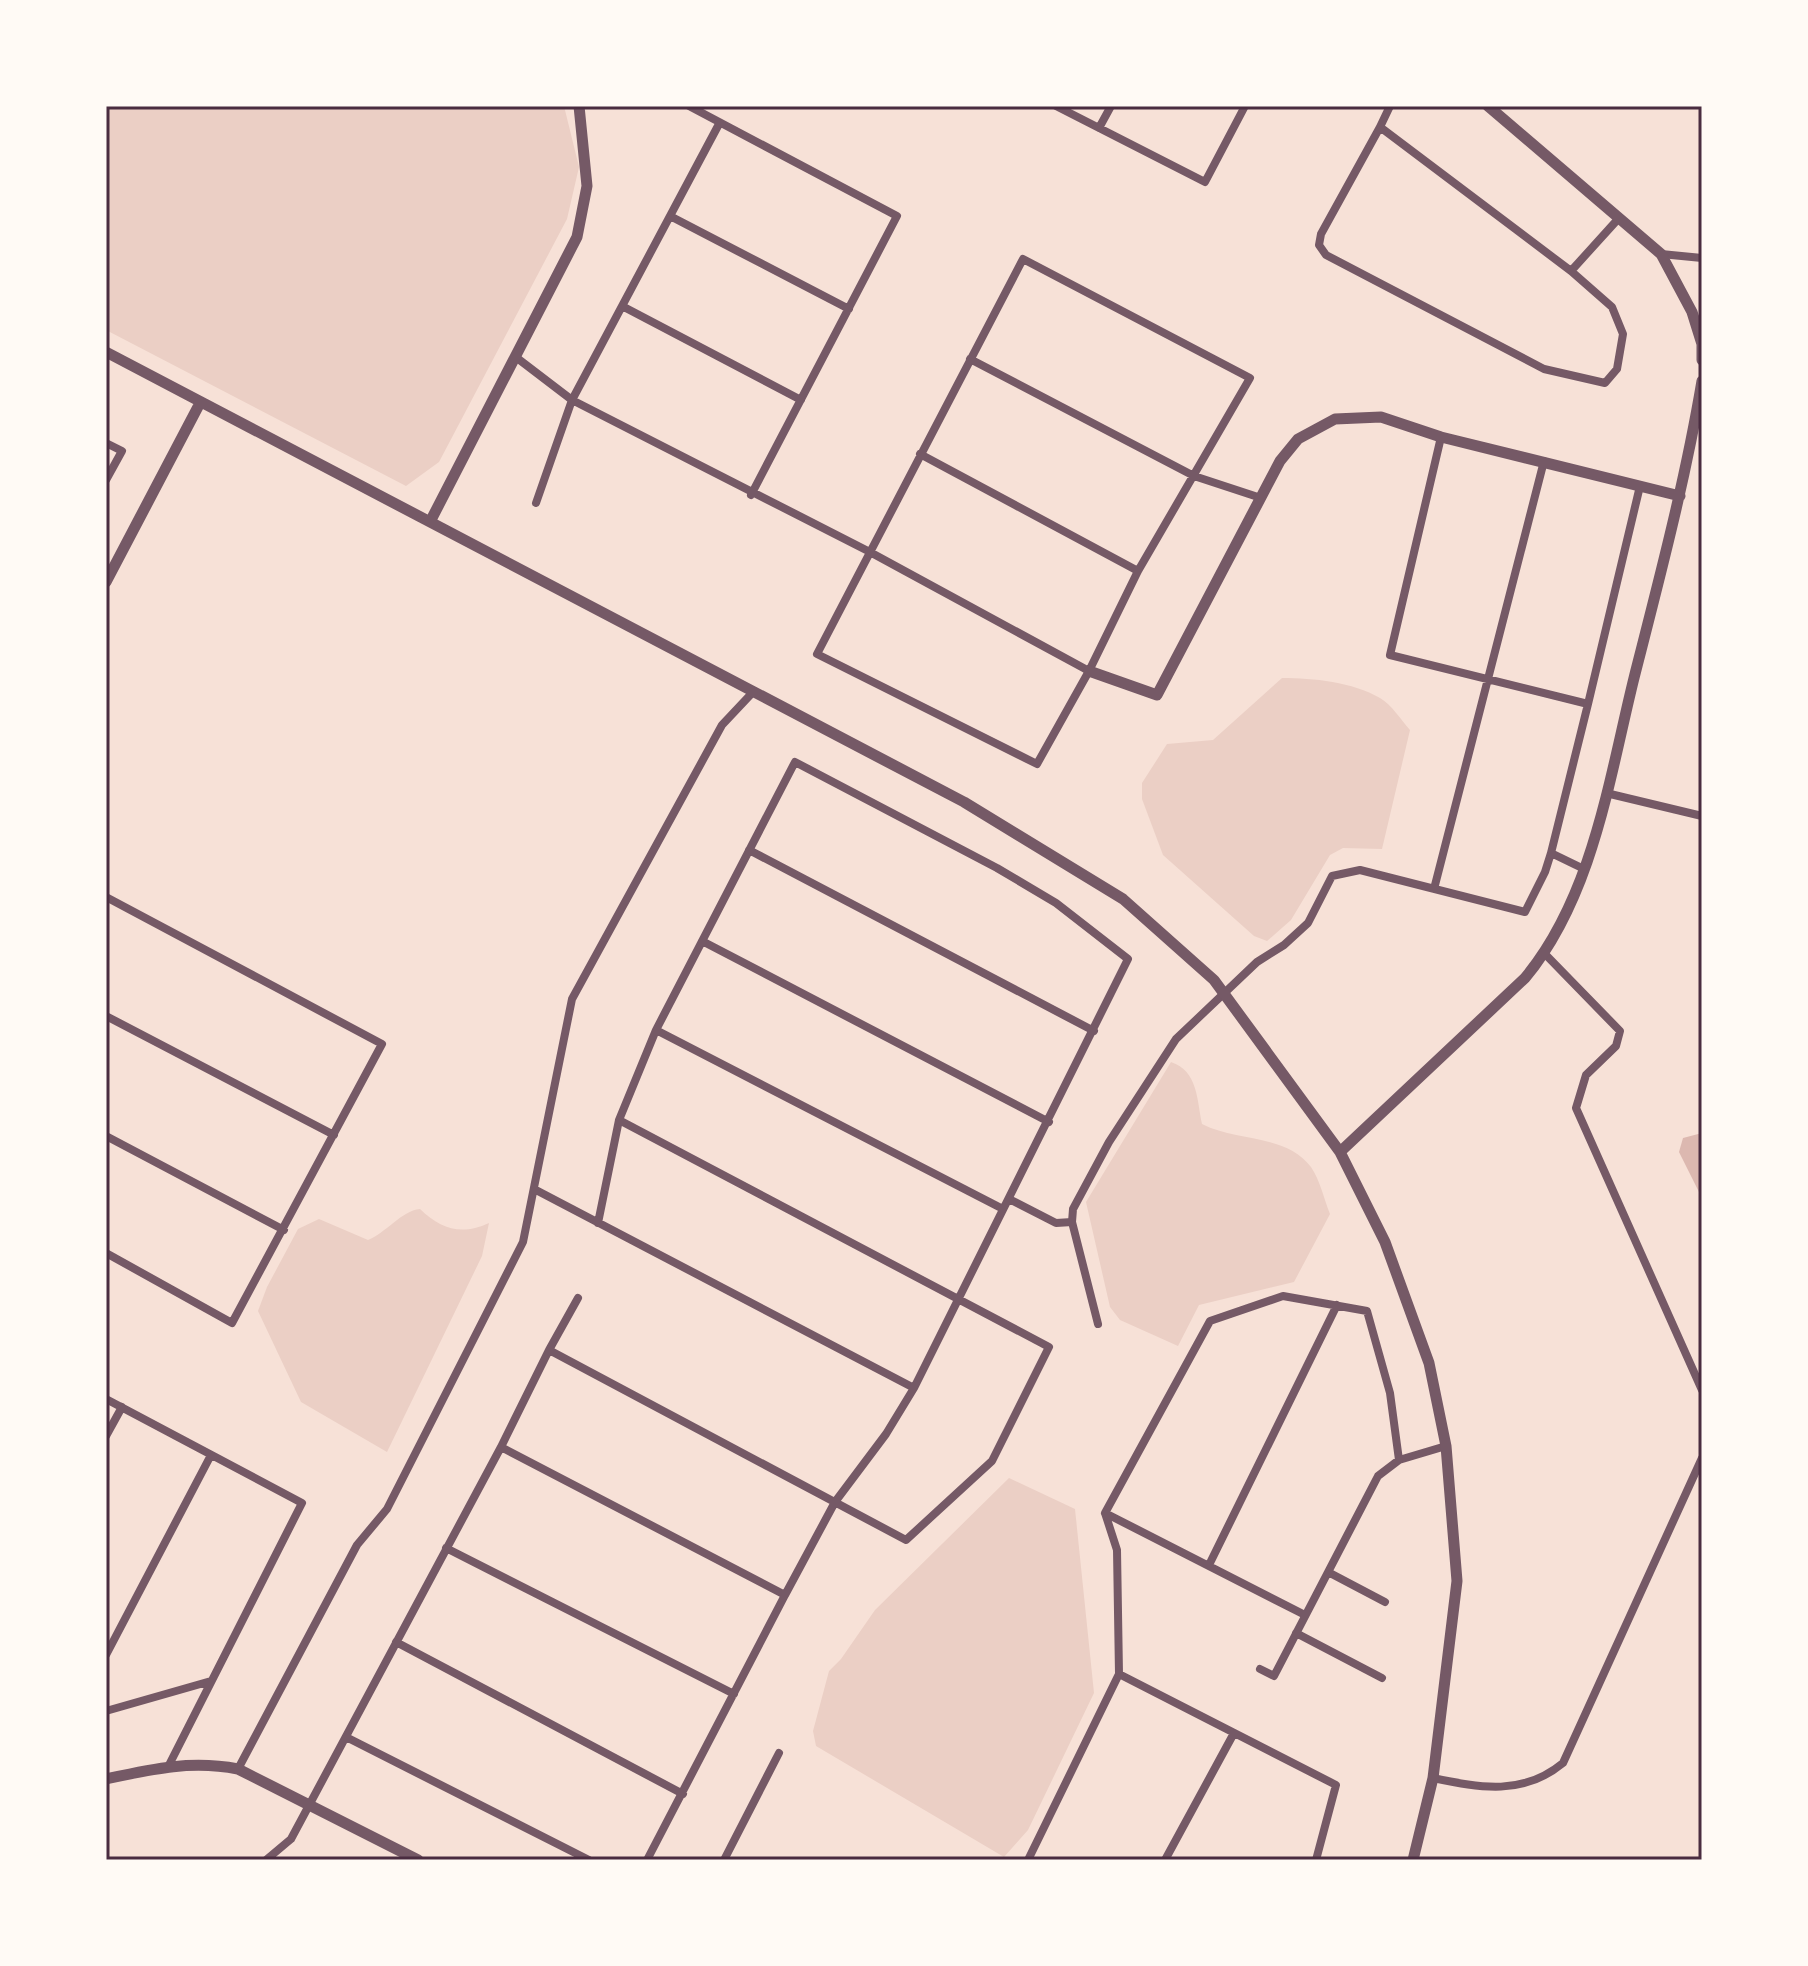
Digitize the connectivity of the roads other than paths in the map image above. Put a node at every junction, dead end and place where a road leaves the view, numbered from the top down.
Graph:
1 (579, 106) edge
2 (689, 106) edge
3 (1056, 106) edge
4 (1111, 106) edge
5 (1245, 106) edge
6 (1390, 106) edge
7 (1488, 106) edge
8 (719, 124) junction
9 (1380, 127) junction
10 (1099, 128) junction
11 (670, 216) junction
12 (1619, 218) junction
13 (1661, 254) junction
14 (1702, 258) edge
15 (1571, 271) junction
16 (622, 306) junction
17 (849, 309) junction
18 (106, 352) edge
19 (517, 358) junction
20 (970, 359) junction
21 (1702, 360) edge
22 (1702, 381) edge
23 (572, 400) junction
24 (801, 400) junction
25 (200, 403) junction
26 (1441, 437) junction
27 (106, 443) edge
28 (1697, 444) edge
29 (920, 454) junction
30 (1544, 461) junction
31 (1194, 476) junction
32 (106, 480) edge
33 (1640, 486) junction
34 (751, 495) junction
35 (1680, 496) junction
36 (1261, 498) junction
37 (536, 503) dead end
38 (431, 520) junction
39 (868, 551) junction
40 (1138, 571) junction
41 (106, 582) edge
42 (1089, 671) junction
43 (1488, 678) junction
44 (754, 691) junction
45 (1588, 704) junction
46 (1606, 793) junction
47 (1702, 816) edge
48 (749, 850) junction
49 (1551, 853) junction
50 (1584, 869) junction
51 (1434, 889) junction
52 (106, 897) edge
53 (702, 941) junction
54 (1545, 954) junction
55 (106, 1016) edge
56 (656, 1030) junction
57 (1094, 1031) junction
58 (619, 1120) junction
59 (1049, 1122) junction
60 (334, 1135) junction
61 (106, 1136) edge
62 (1340, 1152) junction
63 (534, 1189) junction
64 (1009, 1199) junction
65 (1003, 1209) junction
66 (1072, 1222) junction
67 (598, 1223) junction
68 (284, 1230) junction
69 (106, 1253) edge
70 (578, 1298) dead end
71 (958, 1299) junction
72 (1337, 1305) junction
73 (1098, 1324) dead end
74 (549, 1350) junction
75 (914, 1388) junction
76 (1702, 1390) edge
77 (106, 1399) edge
78 (122, 1407) junction
79 (106, 1436) edge
80 (1446, 1446) junction
81 (501, 1447) junction
82 (211, 1455) junction
83 (1702, 1458) edge
84 (1399, 1460) junction
85 (835, 1502) junction
86 (1105, 1513) junction
87 (446, 1548) junction
88 (1209, 1565) junction
89 (1328, 1572) junction
90 (785, 1595) junction
91 (1385, 1602) dead end
92 (1305, 1615) junction
93 (1296, 1633) junction
94 (396, 1642) junction
95 (106, 1655) edge
96 (1260, 1669) dead end
97 (1119, 1674) junction
98 (1382, 1678) dead end
99 (211, 1681) junction
100 (734, 1694) junction
101 (106, 1711) edge
102 (1234, 1733) junction
103 (346, 1737) junction
104 (779, 1753) dead end
105 (169, 1765) junction
106 (238, 1769) junction
107 (1433, 1778) junction
108 (106, 1779) edge
109 (683, 1794) junction
110 (311, 1803) junction
111 (266, 1860) edge
112 (418, 1860) edge
113 (589, 1860) edge
114 (647, 1860) edge
115 (724, 1860) edge
116 (1028, 1860) edge
117 (1165, 1860) edge
118 (1316, 1860) edge
119 (1413, 1860) edge

1 - 19 street
2 - 8 street
3 - 10 street
4 - 10 street
5 - 10 street
6 - 9 street
7 - 12 street
8 - 11 street
8 - 17 street
9 - 15 street
9 - 15 street
11 - 16 street
11 - 17 street
12 - 13 street
12 - 15 street
13 - 14 street
13 - 21 street
16 - 23 street
16 - 24 street
17 - 24 street
18 - 25 street
19 - 23 street
19 - 38 street
20 - 29 street
20 - 31 street
20 - 31 street
22 - 28 street
23 - 34 street
23 - 37 street
24 - 34 street
25 - 38 street
25 - 41 street
26 - 30 street
26 - 36 street
26 - 43 street
27 - 32 street
28 - 35 street
29 - 39 street
29 - 40 street
30 - 33 street
30 - 43 street
31 - 36 street
31 - 40 street
33 - 35 street
33 - 45 street
34 - 39 street
35 - 46 street
36 - 42 street
38 - 44 street
39 - 42 street
39 - 42 street
40 - 42 street
43 - 45 street
43 - 51 street
44 - 62 street
44 - 63 street
45 - 49 street
46 - 47 street
46 - 50 street
48 - 53 street
48 - 57 street
48 - 57 street
49 - 50 street
49 - 51 street
50 - 54 street
51 - 66 street
52 - 60 street
53 - 56 street
53 - 59 street
54 - 62 street
54 - 76 street
55 - 60 street
56 - 58 street
56 - 65 street
57 - 59 street
58 - 67 street
58 - 71 street
59 - 64 street
60 - 68 street
61 - 68 street
62 - 80 street
63 - 67 street
63 - 106 street
64 - 65 street
64 - 66 street
65 - 71 street
66 - 73 street
67 - 75 street
68 - 69 street
70 - 74 street
71 - 75 street
71 - 85 street
72 - 84 street
72 - 86 street
72 - 88 street
74 - 81 street
74 - 85 street
75 - 85 street
77 - 78 street
78 - 79 street
78 - 82 street
80 - 84 street
80 - 107 street
81 - 87 street
81 - 90 street
82 - 95 street
82 - 99 street
83 - 107 street
84 - 89 street
85 - 90 street
86 - 88 street
86 - 97 street
87 - 94 street
87 - 100 street
88 - 92 street
89 - 91 street
89 - 92 street
90 - 100 street
92 - 93 street
93 - 96 street
93 - 98 street
94 - 103 street
94 - 109 street
97 - 102 street
97 - 116 street
99 - 101 street
99 - 105 street
100 - 109 street
102 - 117 street
102 - 118 street
103 - 110 street
103 - 113 street
104 - 115 street
105 - 106 street
105 - 108 street
106 - 110 street
107 - 119 street
109 - 114 street
110 - 111 street
110 - 112 street

